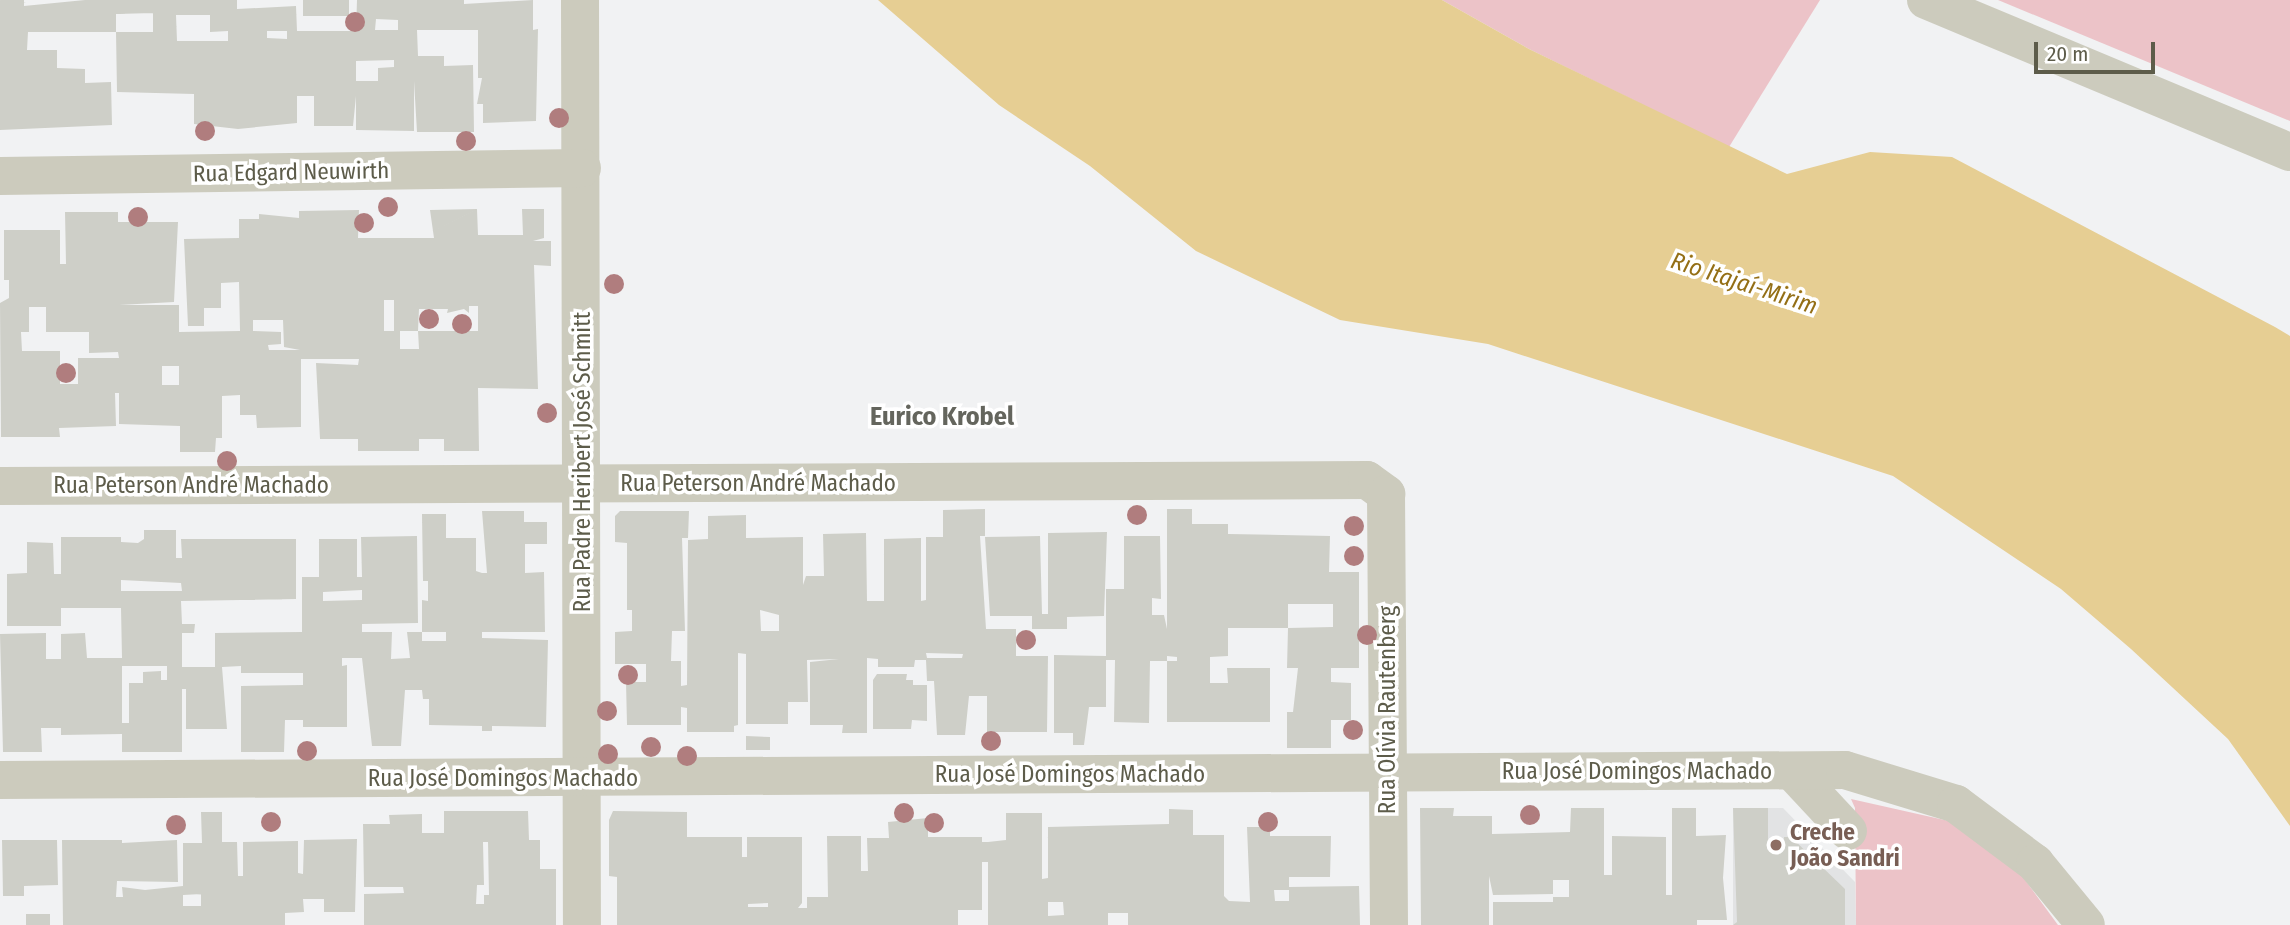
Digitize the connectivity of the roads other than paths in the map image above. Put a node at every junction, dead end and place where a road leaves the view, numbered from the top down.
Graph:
1 (580, 0) edge
2 (1926, 0) edge
3 (2290, 152) edge
4 (582, 168) junction
5 (0, 176) edge
6 (582, 483) junction
7 (0, 486) edge
8 (1385, 494) joint
9 (1792, 771) junction
10 (1388, 772) junction
11 (582, 777) junction
12 (0, 780) edge
13 (1848, 831) dead end
14 (582, 925) edge
15 (1389, 925) edge
16 (2086, 925) edge

1 - 4 street, Rua Padre Heribert José Schmitt
2 - 3 street
4 - 5 street, Rua Edgard Neuwirth
4 - 6 street, Rua Padre Heribert José Schmitt
6 - 7 street, Rua Peterson André Machado
6 - 8 street, Rua Peterson André Machado
6 - 11 street, Rua Padre Heribert José Schmitt
8 - 10 street, Rua Olívia Rautenberg
9 - 10 street, Rua José Domingos Machado
9 - 13 street
9 - 16 street, Rua José Domingos Machado
10 - 11 street, Rua José Domingos Machado
10 - 15 street, Rua Olívia Rautenberg
11 - 12 street, Rua José Domingos Machado
11 - 14 street, Rua Padre Heribert José Schmitt

